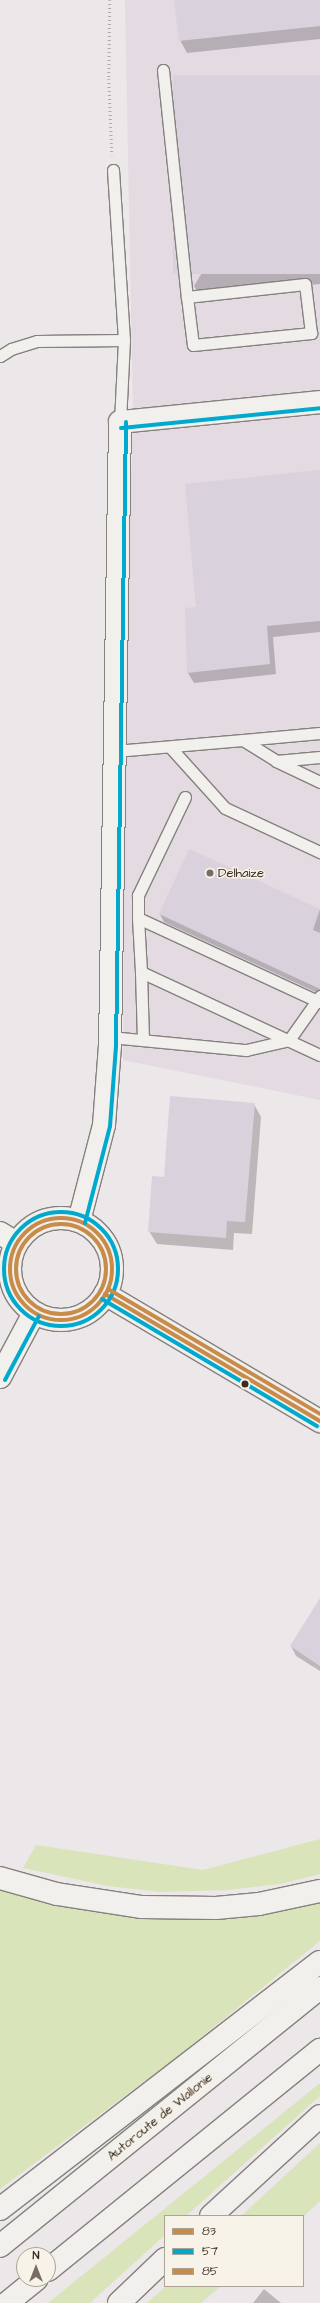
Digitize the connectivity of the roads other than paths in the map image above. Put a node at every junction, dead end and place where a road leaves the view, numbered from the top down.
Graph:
1 (163, 70) dead end
2 (113, 170) road end
3 (187, 297) junction
4 (316, 332) edge
5 (124, 340) junction
6 (0, 356) edge
7 (320, 402) edge
8 (120, 422) junction
9 (320, 733) edge
10 (242, 740) junction
11 (170, 747) junction
12 (115, 751) junction
13 (320, 757) edge
14 (276, 761) junction
15 (320, 772) edge
16 (302, 774) junction
17 (320, 782) edge
18 (185, 797) dead end
19 (320, 852) edge
20 (138, 918) junction
21 (141, 972) junction
22 (319, 1000) edge
23 (110, 1037) junction
24 (143, 1039) junction
25 (289, 1040) junction
26 (320, 1055) edge
27 (79, 1221) junction
28 (8, 1238) edge
29 (105, 1294) junction
30 (34, 1313) junction
31 (0, 1377) edge
32 (320, 1421) edge
33 (0, 1878) edge
34 (320, 1891) edge
35 (320, 1962) edge
36 (320, 1988) edge
37 (320, 2050) edge
38 (320, 2116) edge
39 (0, 2209) edge
40 (212, 2215) edge
41 (0, 2246) edge
42 (164, 2261) edge
43 (56, 2264) edge
44 (27, 2287) edge
45 (7, 2303) edge
46 (118, 2303) edge

1 - 3 lane
2 - 5 lane
3 - 4 lane
3 - 4 lane
5 - 6 lane
5 - 8 lane
7 - 8 main road
8 - 12 main road
9 - 10 lane
10 - 11 lane
10 - 14 lane
11 - 12 lane
11 - 19 lane
12 - 23 main road
13 - 14 lane
14 - 16 lane
15 - 16 lane
16 - 17 lane
18 - 20 lane
20 - 21 lane
20 - 22 lane
21 - 24 lane
21 - 25 lane
22 - 25 lane
23 - 24 lane
23 - 27 main road
24 - 25 lane
25 - 26 lane
27 - 28 main road
27 - 29 main road
28 - 30 main road
29 - 30 main road
29 - 32 main road
30 - 31 main road
33 - 34 main road
35 - 39 main road
36 - 41 main road, Autoroute de Wallonie
37 - 43 main road
38 - 40 main road
42 - 46 main road
44 - 45 main road

